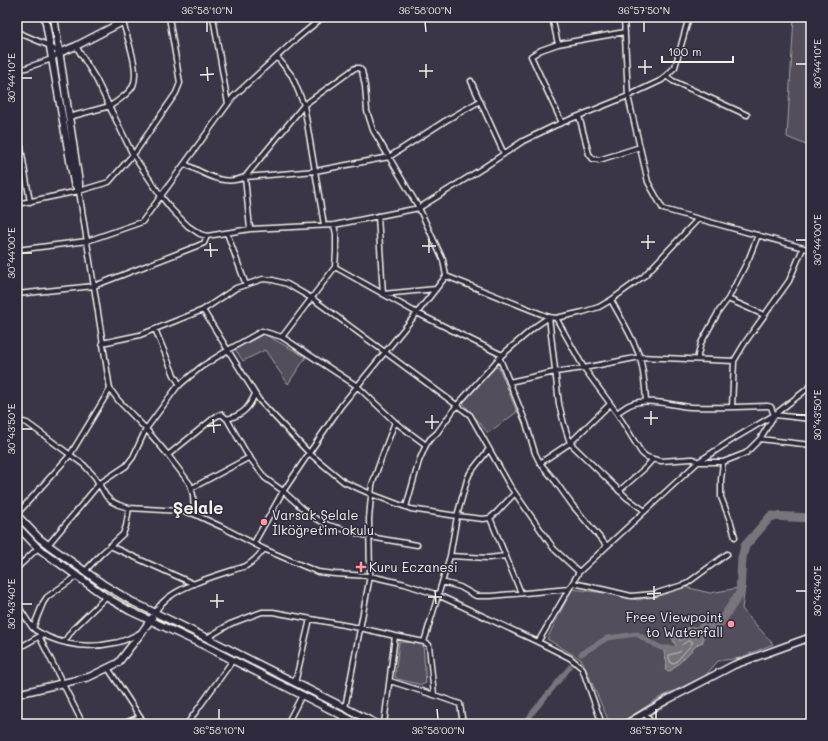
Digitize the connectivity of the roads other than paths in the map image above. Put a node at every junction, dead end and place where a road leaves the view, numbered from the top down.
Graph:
1 (45, 17) edge
2 (54, 17) edge
3 (132, 17) edge
4 (169, 17) edge
5 (213, 17) edge
6 (314, 17) edge
7 (552, 17) edge
8 (624, 17) edge
9 (689, 17) edge
10 (322, 18) edge
11 (123, 22) junction
12 (17, 32) edge
13 (625, 32) junction
14 (558, 44) junction
15 (50, 46) junction
16 (76, 46) junction
17 (59, 53) junction
18 (277, 57) junction
19 (52, 59) junction
20 (17, 70) edge
21 (666, 76) junction
22 (471, 81) dead end
23 (628, 96) junction
24 (480, 101) junction
25 (228, 104) junction
26 (304, 105) junction
27 (110, 106) junction
28 (747, 115) dead end
29 (579, 116) junction
30 (69, 118) junction
31 (562, 123) junction
32 (17, 124) edge
33 (640, 147) junction
34 (504, 154) junction
35 (133, 155) junction
36 (389, 158) junction
37 (185, 164) junction
38 (315, 171) junction
39 (245, 177) junction
40 (79, 190) junction
41 (161, 196) junction
42 (30, 202) junction
43 (17, 204) edge
44 (419, 208) junction
45 (378, 216) junction
46 (698, 218) junction
47 (324, 225) junction
48 (334, 225) junction
49 (250, 229) junction
50 (227, 233) junction
51 (758, 235) junction
52 (207, 236) junction
53 (87, 240) junction
54 (803, 248) junction
55 (17, 250) edge
56 (811, 250) edge
57 (334, 267) junction
58 (446, 276) junction
59 (246, 285) junction
60 (94, 286) junction
61 (436, 289) junction
62 (17, 294) edge
63 (383, 294) junction
64 (311, 298) junction
65 (728, 299) junction
66 (611, 300) junction
67 (203, 310) junction
68 (417, 313) junction
69 (764, 315) junction
70 (549, 317) junction
71 (556, 318) junction
72 (155, 329) junction
73 (282, 337) junction
74 (102, 343) junction
75 (228, 350) junction
76 (385, 352) junction
77 (501, 357) junction
78 (640, 357) junction
79 (698, 359) junction
80 (734, 361) junction
81 (584, 368) junction
82 (555, 372) junction
83 (509, 382) junction
84 (180, 385) junction
85 (811, 385) edge
86 (357, 386) junction
87 (110, 388) junction
88 (806, 390) junction
89 (811, 391) edge
90 (254, 394) junction
91 (646, 401) junction
92 (610, 404) junction
93 (457, 405) junction
94 (732, 407) junction
95 (617, 413) junction
96 (774, 415) junction
97 (227, 419) junction
98 (811, 419) edge
99 (17, 420) edge
100 (395, 422) junction
101 (146, 429) junction
102 (760, 439) junction
103 (570, 443) junction
104 (426, 445) junction
105 (811, 445) edge
106 (489, 450) junction
107 (309, 453) junction
108 (70, 455) junction
109 (168, 455) junction
110 (250, 457) junction
111 (653, 459) junction
112 (698, 462) junction
113 (723, 462) junction
114 (540, 463) junction
115 (99, 484) junction
116 (192, 488) junction
117 (284, 491) junction
118 (619, 491) junction
119 (515, 493) junction
120 (371, 494) junction
121 (406, 507) junction
122 (129, 508) junction
123 (645, 511) junction
124 (17, 514) edge
125 (194, 514) junction
126 (457, 516) junction
127 (490, 518) junction
128 (17, 526) edge
129 (370, 537) junction
130 (735, 537) dead end
131 (254, 543) junction
132 (48, 545) junction
133 (417, 545) dead end
134 (110, 546) junction
135 (607, 546) junction
136 (38, 548) junction
137 (264, 548) junction
138 (727, 554) dead end
139 (450, 556) junction
140 (506, 556) junction
141 (17, 568) edge
142 (85, 571) junction
143 (579, 572) junction
144 (77, 576) junction
145 (370, 576) junction
146 (442, 582) junction
147 (572, 583) junction
148 (194, 584) junction
149 (569, 589) junction
150 (522, 594) junction
151 (438, 595) junction
152 (106, 597) junction
153 (17, 604) edge
154 (154, 613) junction
155 (310, 619) junction
156 (150, 620) junction
157 (33, 628) junction
158 (360, 628) junction
159 (142, 632) junction
160 (40, 635) junction
161 (395, 636) junction
162 (811, 637) edge
163 (207, 638) junction
164 (64, 642) junction
165 (424, 642) junction
166 (538, 642) junction
167 (17, 649) edge
168 (233, 660) junction
169 (108, 668) junction
170 (390, 681) junction
171 (295, 683) junction
172 (62, 684) junction
173 (17, 694) edge
174 (302, 695) junction
175 (434, 695) junction
176 (345, 708) junction
177 (644, 713) junction
178 (17, 716) edge
179 (140, 716) junction
180 (343, 716) junction
181 (21, 724) edge
182 (83, 724) edge
183 (122, 724) edge
184 (146, 724) edge
185 (186, 724) edge
186 (287, 724) edge
187 (341, 724) edge
188 (359, 724) edge
189 (377, 724) edge
190 (384, 724) edge
191 (463, 724) edge
192 (602, 724) edge
193 (626, 724) edge
194 (653, 724) edge

1 - 15 street
2 - 17 street
3 - 11 street
4 - 35 street
5 - 25 street
6 - 10 street
7 - 14 street
8 - 13 street
9 - 21 street
10 - 18 street
11 - 16 street
11 - 27 street
12 - 15 street
13 - 14 street
13 - 23 street
14 - 31 street
15 - 17 street
15 - 19 street
16 - 17 street
16 - 27 street
17 - 19 street
17 - 30 street
18 - 25 street
18 - 26 street
19 - 20 street
19 - 40 street
21 - 23 street
21 - 28 street
22 - 24 street
23 - 29 street
23 - 33 street
24 - 34 street
24 - 36 street
25 - 37 street
26 - 36 street
26 - 38 street
26 - 39 street
27 - 30 street
27 - 35 street
29 - 31 street
29 - 33 street
30 - 40 street
31 - 34 street
32 - 42 street
33 - 46 street
34 - 44 street
35 - 40 street
35 - 41 street
36 - 38 street
36 - 44 street
37 - 39 street
37 - 41 street
38 - 39 street
38 - 47 street
39 - 49 street
40 - 42 street
40 - 53 street
41 - 52 street
41 - 53 street
42 - 43 street
44 - 45 street
44 - 58 street
45 - 48 street
45 - 63 street
46 - 51 street
46 - 66 street
47 - 48 street
47 - 49 street
48 - 57 street
49 - 50 street
50 - 52 street
50 - 59 street
51 - 54 street
51 - 65 street
52 - 60 street
53 - 55 street
53 - 60 street
54 - 56 street
54 - 69 street
57 - 63 street
57 - 64 street
58 - 61 street
58 - 70 street
59 - 64 street
59 - 67 street
60 - 62 street
60 - 74 street
61 - 63 street
61 - 68 street
63 - 68 street
64 - 73 street
64 - 76 street
65 - 69 street
65 - 79 street
66 - 71 street
66 - 78 street
67 - 72 street
67 - 75 street
68 - 76 street
68 - 77 street
69 - 80 street
70 - 71 street
70 - 77 street
70 - 82 street
71 - 81 street
72 - 74 street
72 - 84 street
73 - 75 street
73 - 86 street
74 - 87 street
75 - 84 street
75 - 90 street
76 - 86 street
76 - 93 street
77 - 83 street
77 - 93 street
78 - 79 street
78 - 81 street
78 - 91 street
79 - 80 street
80 - 94 street
81 - 82 street
81 - 92 street
82 - 83 street
82 - 103 street
83 - 114 street
84 - 101 street
85 - 88 street
86 - 100 street
86 - 107 street
87 - 101 street
87 - 108 street
88 - 89 street
88 - 96 street
90 - 97 street
90 - 107 street
91 - 94 street
91 - 95 street
92 - 95 street
92 - 103 street
93 - 104 street
93 - 106 street
94 - 96 street
95 - 111 street
96 - 98 street
96 - 102 street
96 - 112 street
97 - 109 street
97 - 110 street
99 - 108 street
100 - 104 street
100 - 120 street
101 - 109 street
101 - 115 street
102 - 105 street
102 - 113 street
103 - 114 street
103 - 118 street
104 - 121 street
106 - 119 street
106 - 126 street
107 - 117 street
107 - 120 street
108 - 115 street
108 - 124 street
109 - 116 street
110 - 116 street
110 - 117 street
111 - 112 street
111 - 118 street
112 - 113 street
112 - 123 street
113 - 130 street
114 - 135 street
115 - 122 street
115 - 132 street
116 - 125 street
117 - 129 street
117 - 131 street
118 - 123 street
119 - 127 street
119 - 143 street
120 - 121 street
120 - 129 street
121 - 126 street
122 - 125 street
122 - 134 street
123 - 135 street
124 - 132 street
125 - 131 street
126 - 127 street
126 - 139 street
127 - 140 street
128 - 136 street
129 - 133 street
129 - 145 street
131 - 137 street
132 - 142 street
134 - 142 street
134 - 148 street
135 - 143 street
136 - 141 street
136 - 144 street
137 - 145 street
137 - 148 street
138 - 147 street
139 - 140 street
139 - 146 street
140 - 150 street
142 - 154 street
143 - 147 street
144 - 152 street
144 - 157 street
145 - 151 street
145 - 158 street
146 - 150 street
146 - 151 street
147 - 149 street
148 - 154 street
149 - 150 street
149 - 166 street
151 - 165 street
151 - 166 street
152 - 156 street
152 - 164 street
153 - 157 street
154 - 156 street
154 - 163 street
155 - 158 street
155 - 163 street
155 - 171 street
156 - 159 street
156 - 168 street
157 - 160 street
158 - 161 street
158 - 176 street
159 - 164 street
159 - 169 street
160 - 164 street
160 - 167 street
160 - 172 street
161 - 165 street
161 - 170 street
162 - 177 street
163 - 171 street
165 - 175 street
166 - 192 street
168 - 174 street
168 - 185 street
169 - 172 street
169 - 179 street
170 - 175 street
170 - 190 street
171 - 176 street
172 - 173 street
172 - 182 street
174 - 180 street
174 - 186 street
175 - 191 street
176 - 189 street
177 - 193 street
177 - 194 street
178 - 181 street
179 - 183 street
179 - 184 street
180 - 187 street
180 - 188 street

